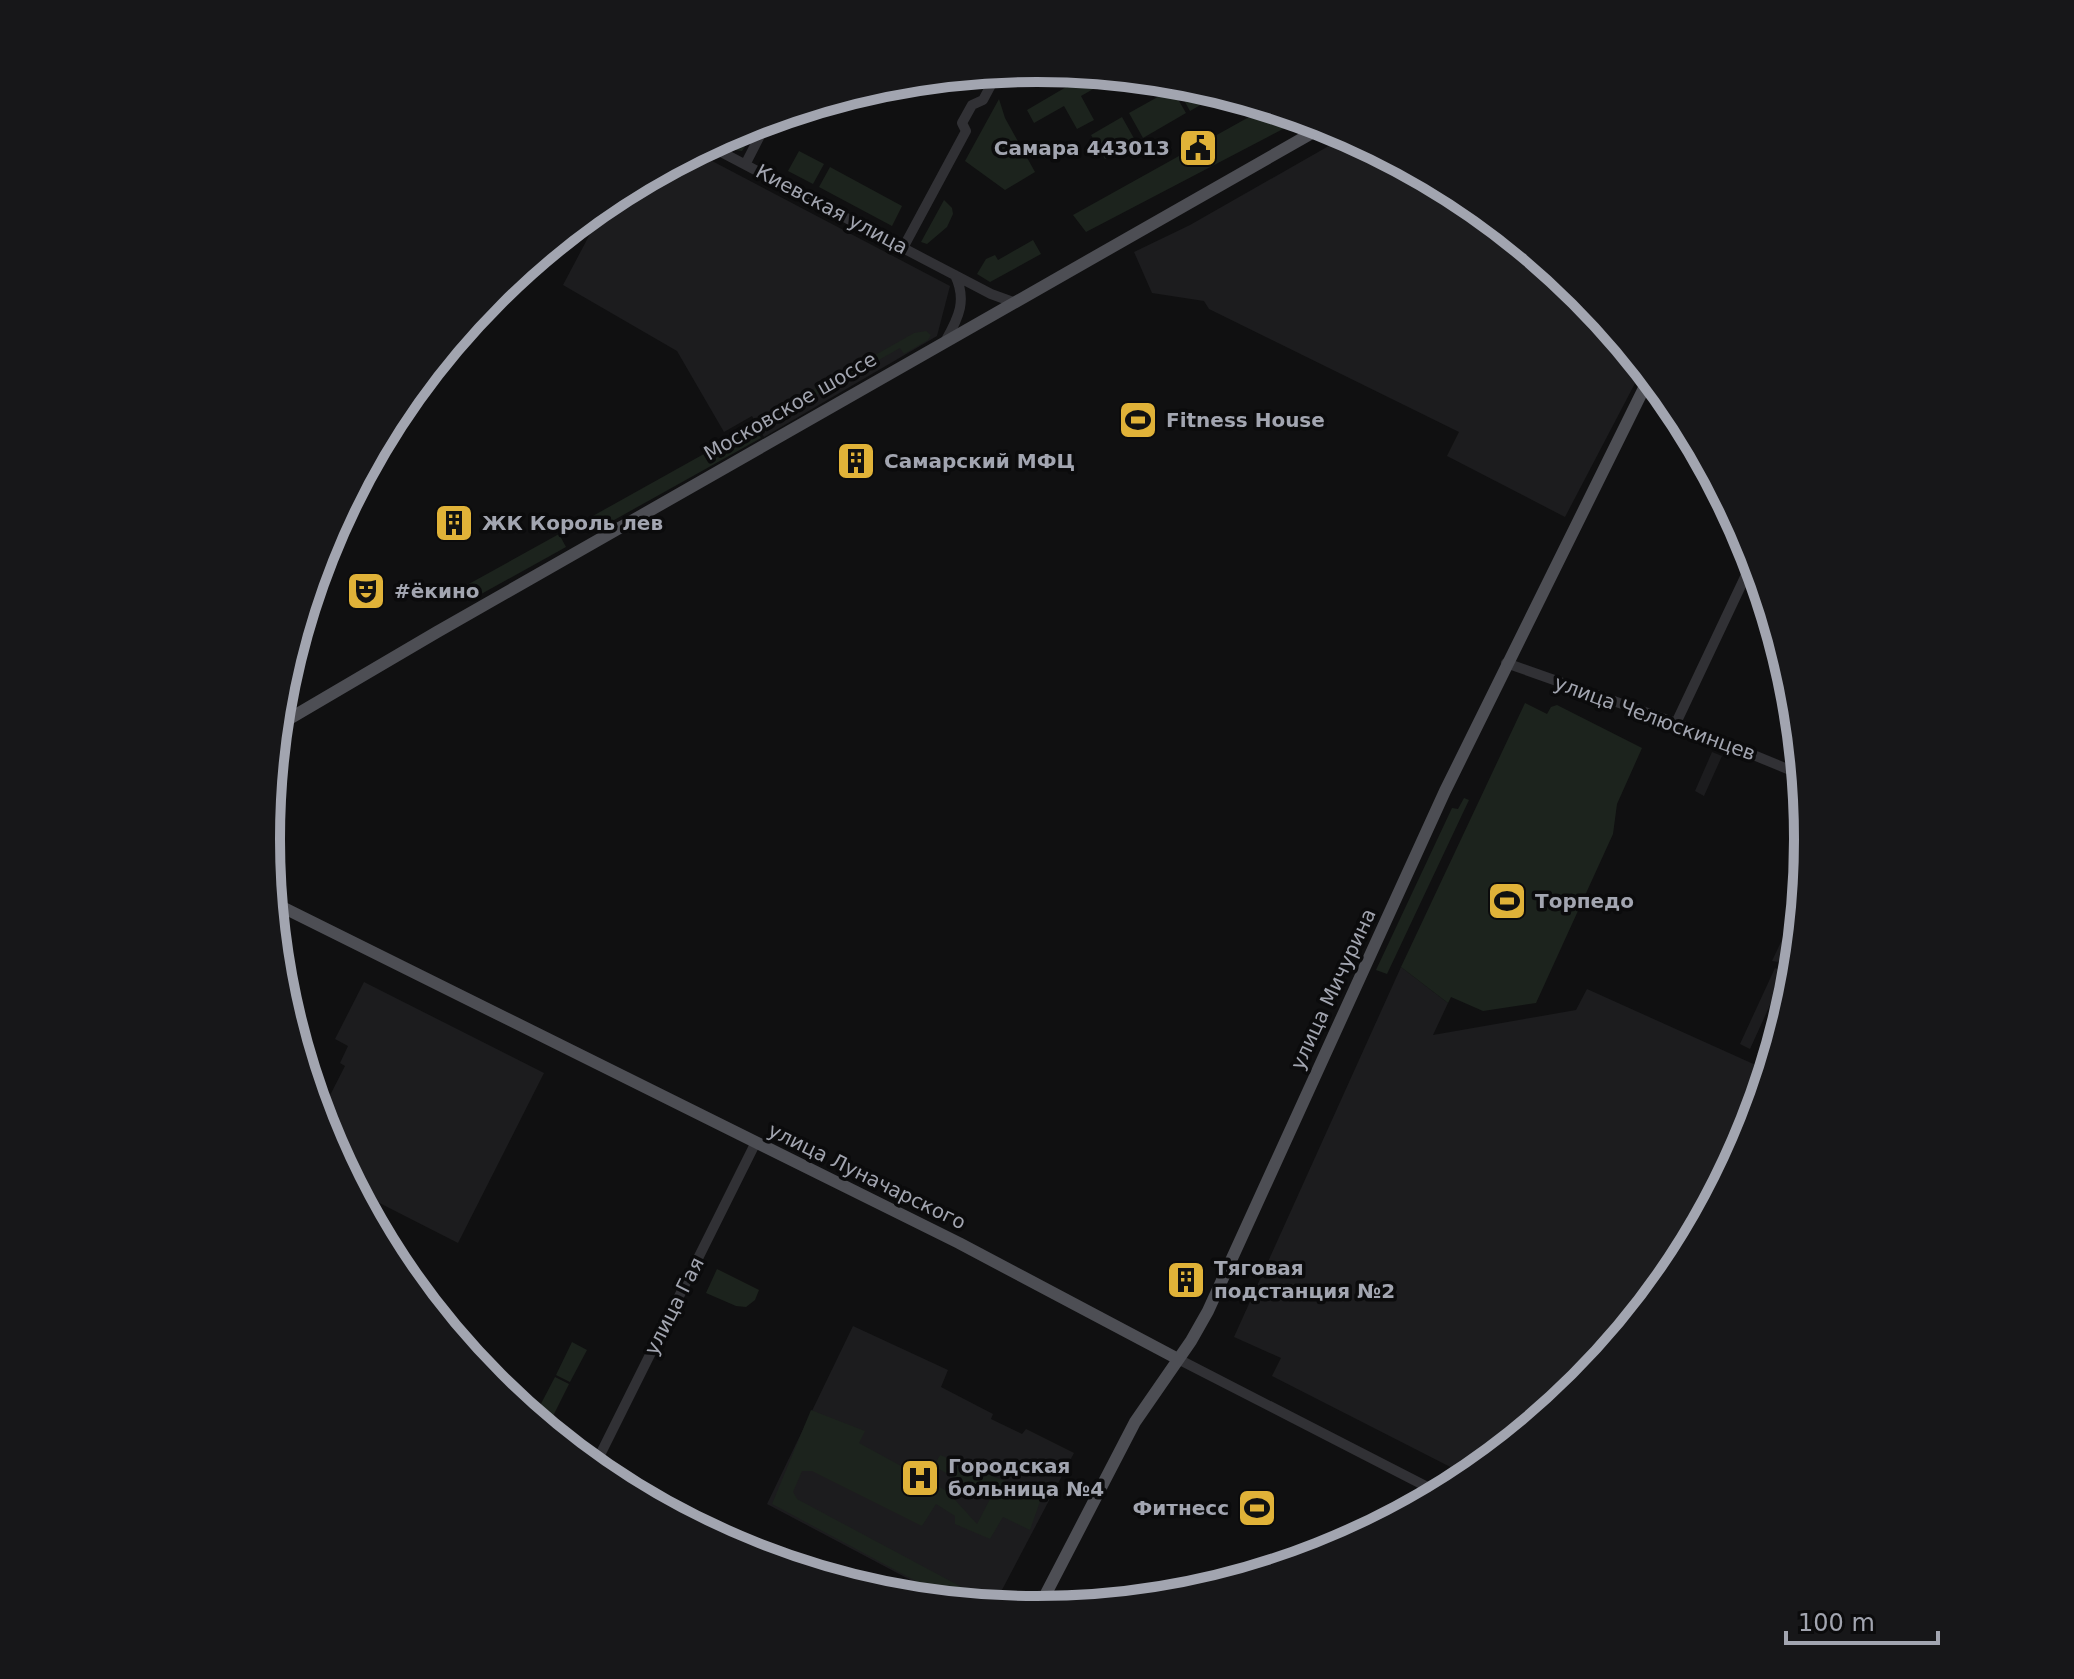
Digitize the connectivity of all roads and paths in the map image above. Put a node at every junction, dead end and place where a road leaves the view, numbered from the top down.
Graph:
1 (992, 84) edge
2 (1311, 134) edge
3 (760, 135) edge
4 (721, 151) edge
5 (746, 163) junction
6 (903, 248) junction
7 (955, 275) junction
8 (1013, 302) junction
9 (946, 340) junction
10 (1644, 387) edge
11 (1746, 575) edge
12 (1506, 663) junction
13 (290, 719) edge
14 (1676, 723) junction
15 (1791, 770) edge
16 (283, 907) edge
17 (755, 1144) junction
18 (1178, 1359) junction
19 (599, 1457) edge
20 (1429, 1488) edge
21 (1044, 1597) edge

1 - 6 street
2 - 8 main road, Московское шоссе
3 - 5 street
4 - 5 street, Киевская улица
5 - 6 street, Киевская улица
6 - 7 street, Киевская улица
7 - 8 street, Киевская улица
7 - 9 street
8 - 9 main road, Московское шоссе
9 - 13 main road, Московское шоссе
10 - 12 main road, улица Мичурина
11 - 14 street
12 - 14 street, улица Челюскинцев
12 - 18 main road, улица Мичурина
14 - 15 street, улица Челюскинцев
16 - 17 main road, улица Луначарского
17 - 18 main road, улица Луначарского
17 - 19 street, улица Гая
18 - 20 street, улица Луначарского
18 - 21 main road, улица Мичурина

